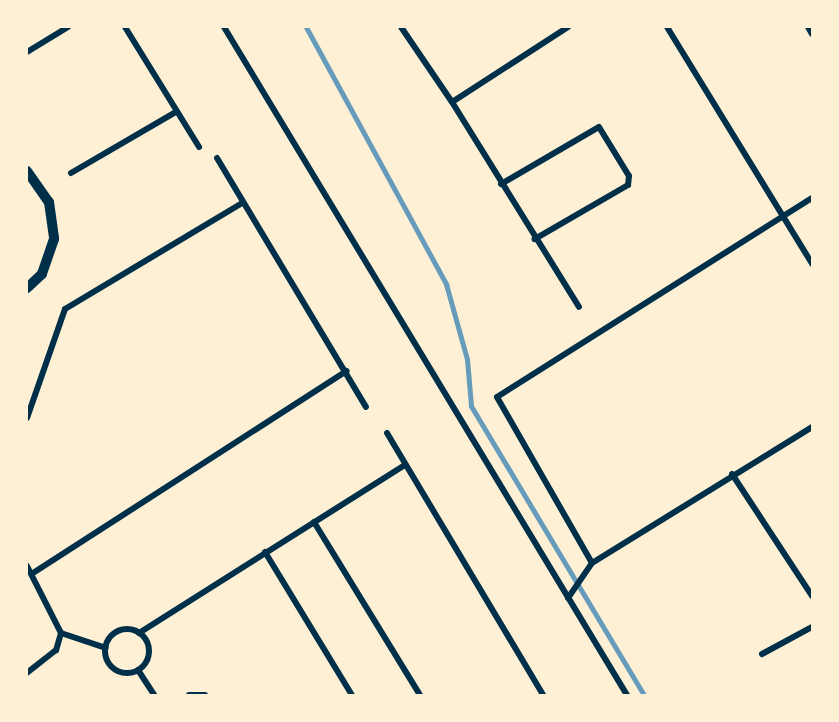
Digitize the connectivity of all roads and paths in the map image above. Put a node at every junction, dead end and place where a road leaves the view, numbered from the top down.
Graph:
1 (68, 27) edge
2 (125, 27) edge
3 (224, 27) edge
4 (401, 27) edge
5 (568, 27) edge
6 (668, 27) edge
7 (808, 27) edge
8 (812, 34) edge
9 (27, 52) edge
10 (452, 102) junction
11 (176, 112) junction
12 (199, 147) dead end
13 (217, 158) dead end
14 (27, 171) edge
15 (71, 173) dead end
16 (501, 184) junction
17 (812, 198) edge
18 (242, 202) junction
19 (779, 218) junction
20 (535, 240) junction
21 (812, 264) edge
22 (27, 288) edge
23 (579, 307) dead end
24 (346, 371) junction
25 (366, 407) dead end
26 (27, 418) edge
27 (812, 427) edge
28 (387, 434) dead end
29 (405, 465) junction
30 (732, 474) junction
31 (314, 522) junction
32 (265, 552) junction
33 (592, 562) junction
34 (27, 566) edge
35 (33, 573) junction
36 (812, 596) edge
37 (568, 598) junction
38 (812, 627) edge
39 (61, 633) junction
40 (139, 633) junction
41 (106, 648) junction
42 (762, 654) dead end
43 (138, 670) junction
44 (27, 673) edge
45 (154, 695) edge
46 (189, 695) edge
47 (205, 695) edge
48 (352, 695) edge
49 (420, 695) edge
50 (543, 695) edge
51 (627, 695) edge

1 - 9 street
2 - 11 street
3 - 37 street
4 - 10 street
5 - 10 street
6 - 19 street
7 - 8 street
10 - 16 street
11 - 12 street
11 - 15 street
13 - 18 street
14 - 22 street
16 - 20 street
16 - 20 street
17 - 19 street
18 - 24 street
18 - 26 street
19 - 21 street
19 - 33 street
20 - 23 street
24 - 25 street
24 - 35 street
27 - 30 street
28 - 29 street
29 - 31 street
29 - 50 street
30 - 33 street
30 - 36 street
31 - 32 street
31 - 49 street
32 - 40 street
32 - 48 street
33 - 37 street
34 - 35 street
35 - 39 street
37 - 51 street
38 - 42 street
39 - 41 street
39 - 44 street
40 - 41 street
40 - 43 street
41 - 43 street
43 - 45 street
46 - 47 street

